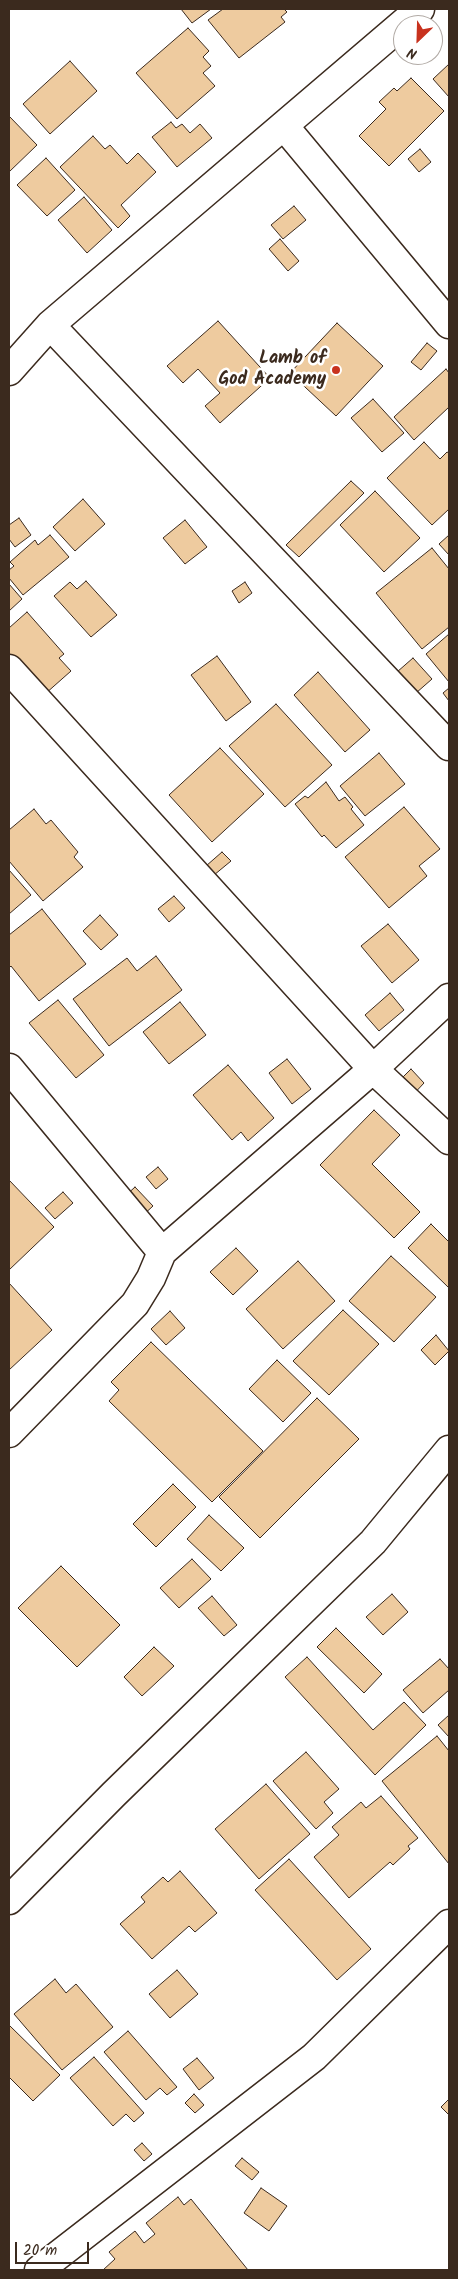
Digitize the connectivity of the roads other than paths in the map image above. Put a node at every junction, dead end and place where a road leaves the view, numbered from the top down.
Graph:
1 (420, 9) edge
2 (284, 126) junction
3 (449, 324) edge
4 (50, 325) junction
5 (9, 371) edge
6 (9, 669) edge
7 (449, 746) edge
8 (449, 998) edge
9 (9, 1068) edge
10 (373, 1069) junction
11 (449, 1140) edge
12 (162, 1252) junction
13 (9, 1433) edge
14 (449, 1450) edge
15 (9, 1900) edge
16 (449, 1924) edge
17 (39, 2270) edge

1 - 2 street
2 - 3 street
2 - 4 street
4 - 5 street
4 - 7 street
6 - 10 street
8 - 10 street
9 - 12 street
10 - 11 street
10 - 12 street
12 - 13 street
14 - 15 street
16 - 17 street

